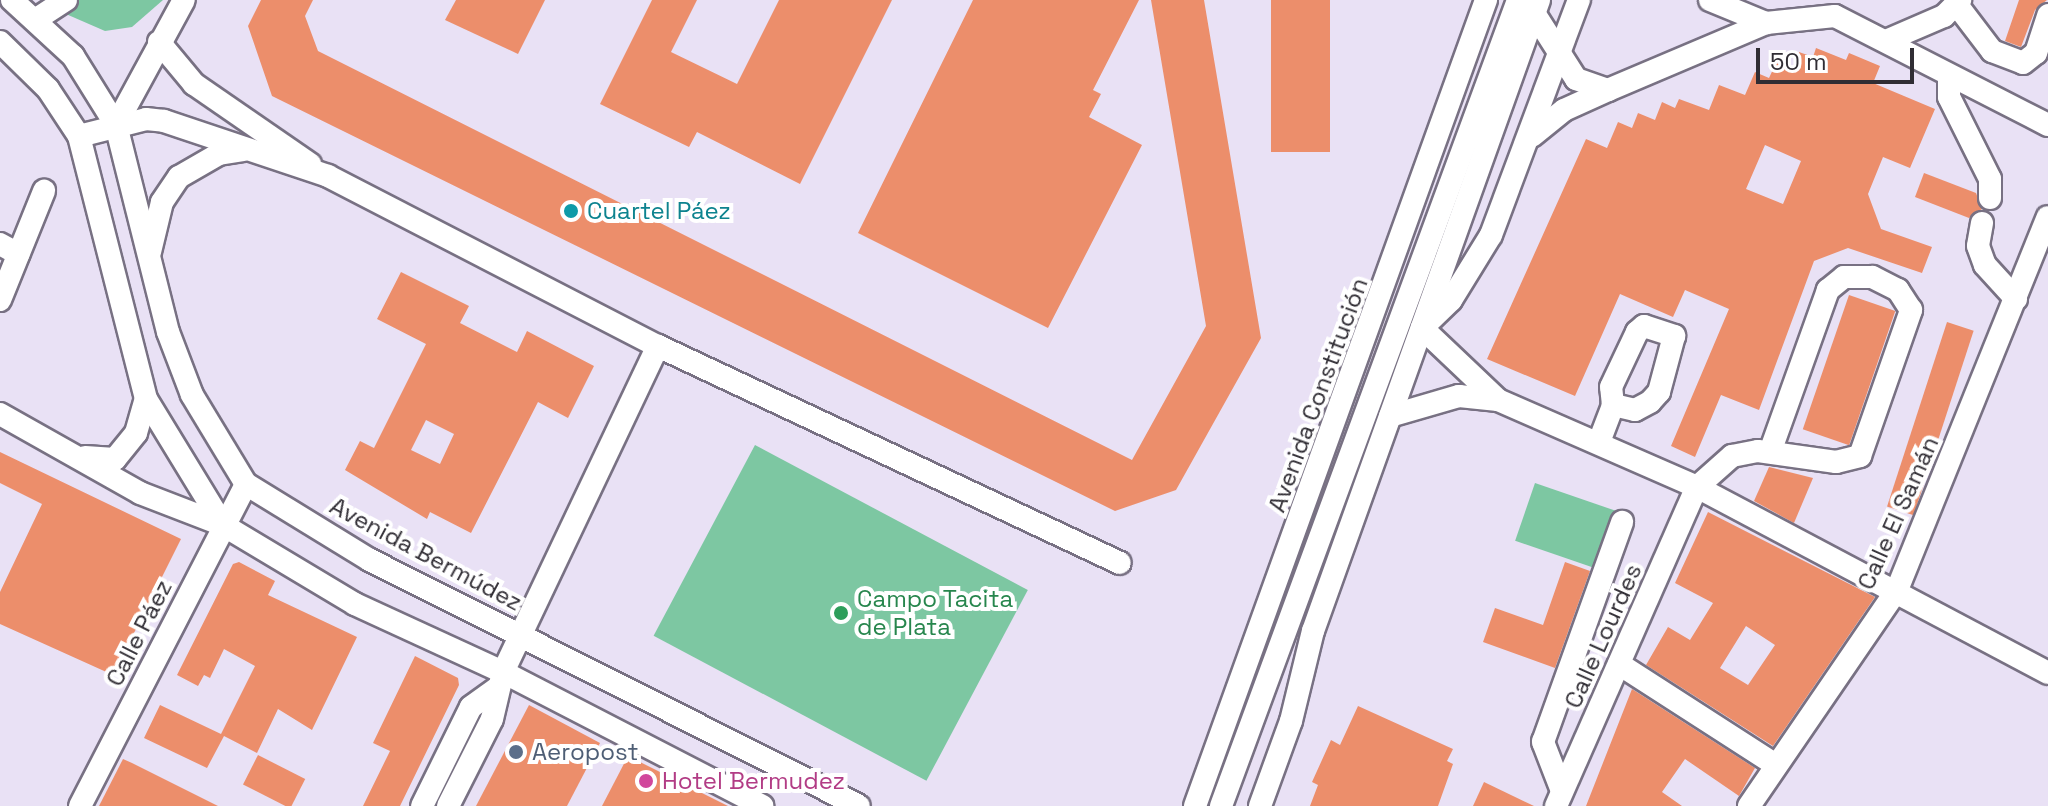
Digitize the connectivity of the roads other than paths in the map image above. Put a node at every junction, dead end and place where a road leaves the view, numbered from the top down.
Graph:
1 (12, 0) edge
2 (66, 0) edge
3 (184, 0) edge
4 (1486, 0) edge
5 (1579, 0) edge
6 (1710, 0) edge
7 (1958, 3) edge
8 (1530, 4) edge
9 (1814, 7) edge
10 (2048, 15) edge
11 (35, 20) junction
12 (1766, 23) junction
13 (1888, 40) junction
14 (0, 42) edge
15 (159, 42) junction
16 (1560, 55) junction
17 (1949, 76) junction
18 (1608, 90) junction
19 (1503, 96) junction
20 (1539, 113) junction
21 (116, 125) junction
22 (2048, 125) edge
23 (79, 136) junction
24 (1531, 137) junction
25 (243, 150) junction
26 (328, 176) junction
27 (44, 191) dead end
28 (1990, 198) dead end
29 (2048, 217) edge
30 (1982, 223) dead end
31 (9, 249) edge
32 (2042, 254) edge
33 (149, 257) junction
34 (2016, 299) junction
35 (0, 300) edge
36 (1422, 328) junction
37 (658, 346) junction
38 (146, 399) junction
39 (1498, 400) junction
40 (1613, 405) dead end
41 (0, 414) edge
42 (1390, 416) junction
43 (1599, 442) junction
44 (1770, 452) junction
45 (80, 457) junction
46 (246, 484) junction
47 (1697, 487) junction
48 (1622, 522) dead end
49 (223, 525) junction
50 (1120, 563) dead end
51 (1897, 590) junction
52 (521, 633) junction
53 (1619, 664) junction
54 (2048, 673) edge
55 (500, 681) junction
56 (1776, 765) junction
57 (1559, 798) edge
58 (80, 806) edge
59 (422, 806) edge
60 (448, 806) edge
61 (763, 806) edge
62 (859, 806) edge
63 (1195, 806) edge
64 (1221, 806) edge
65 (1260, 806) edge
66 (1749, 806) edge

1 - 11 street, Avenida Bermúdez
2 - 11 street
3 - 15 street
4 - 63 street, Avenida Constitución
5 - 16 street
6 - 12 street
7 - 10 street
7 - 13 street
8 - 16 street
8 - 19 street
8 - 64 street
9 - 12 street
9 - 13 street
11 - 21 street, Avenida Bermúdez
12 - 18 street
13 - 17 street
14 - 23 street
15 - 21 street
15 - 26 street
16 - 18 street
16 - 20 street
17 - 22 street
17 - 28 street
18 - 24 street
19 - 20 street
19 - 36 street
20 - 24 street
21 - 23 street
21 - 25 street
21 - 33 street, Avenida Bermúdez
23 - 38 street
24 - 36 street
25 - 26 street
25 - 33 street
26 - 37 street
27 - 31 street
29 - 32 street, Calle El Samán
30 - 34 street
31 - 35 street
32 - 34 street, Calle El Samán
33 - 46 street, Avenida Bermúdez
34 - 51 street, Calle El Samán
36 - 39 street
36 - 42 street
37 - 50 street
37 - 52 street
38 - 45 street
38 - 49 street
39 - 42 street
39 - 43 street
40 - 43 street
41 - 45 street
42 - 65 street
43 - 47 street
44 - 44 street
44 - 47 street
45 - 49 street
46 - 49 street, Calle Páez
46 - 52 street, Avenida Bermúdez
47 - 51 street
47 - 53 street, Calle Lourdes
48 - 57 street
49 - 55 street
49 - 58 street, Calle Páez
51 - 54 street
51 - 56 street, Calle El Samán
52 - 55 street
52 - 62 street, Avenida Bermúdez
53 - 56 street
53 - 57 street, Calle Lourdes
55 - 59 street
55 - 60 street
55 - 61 street
56 - 66 street, Calle El Samán

